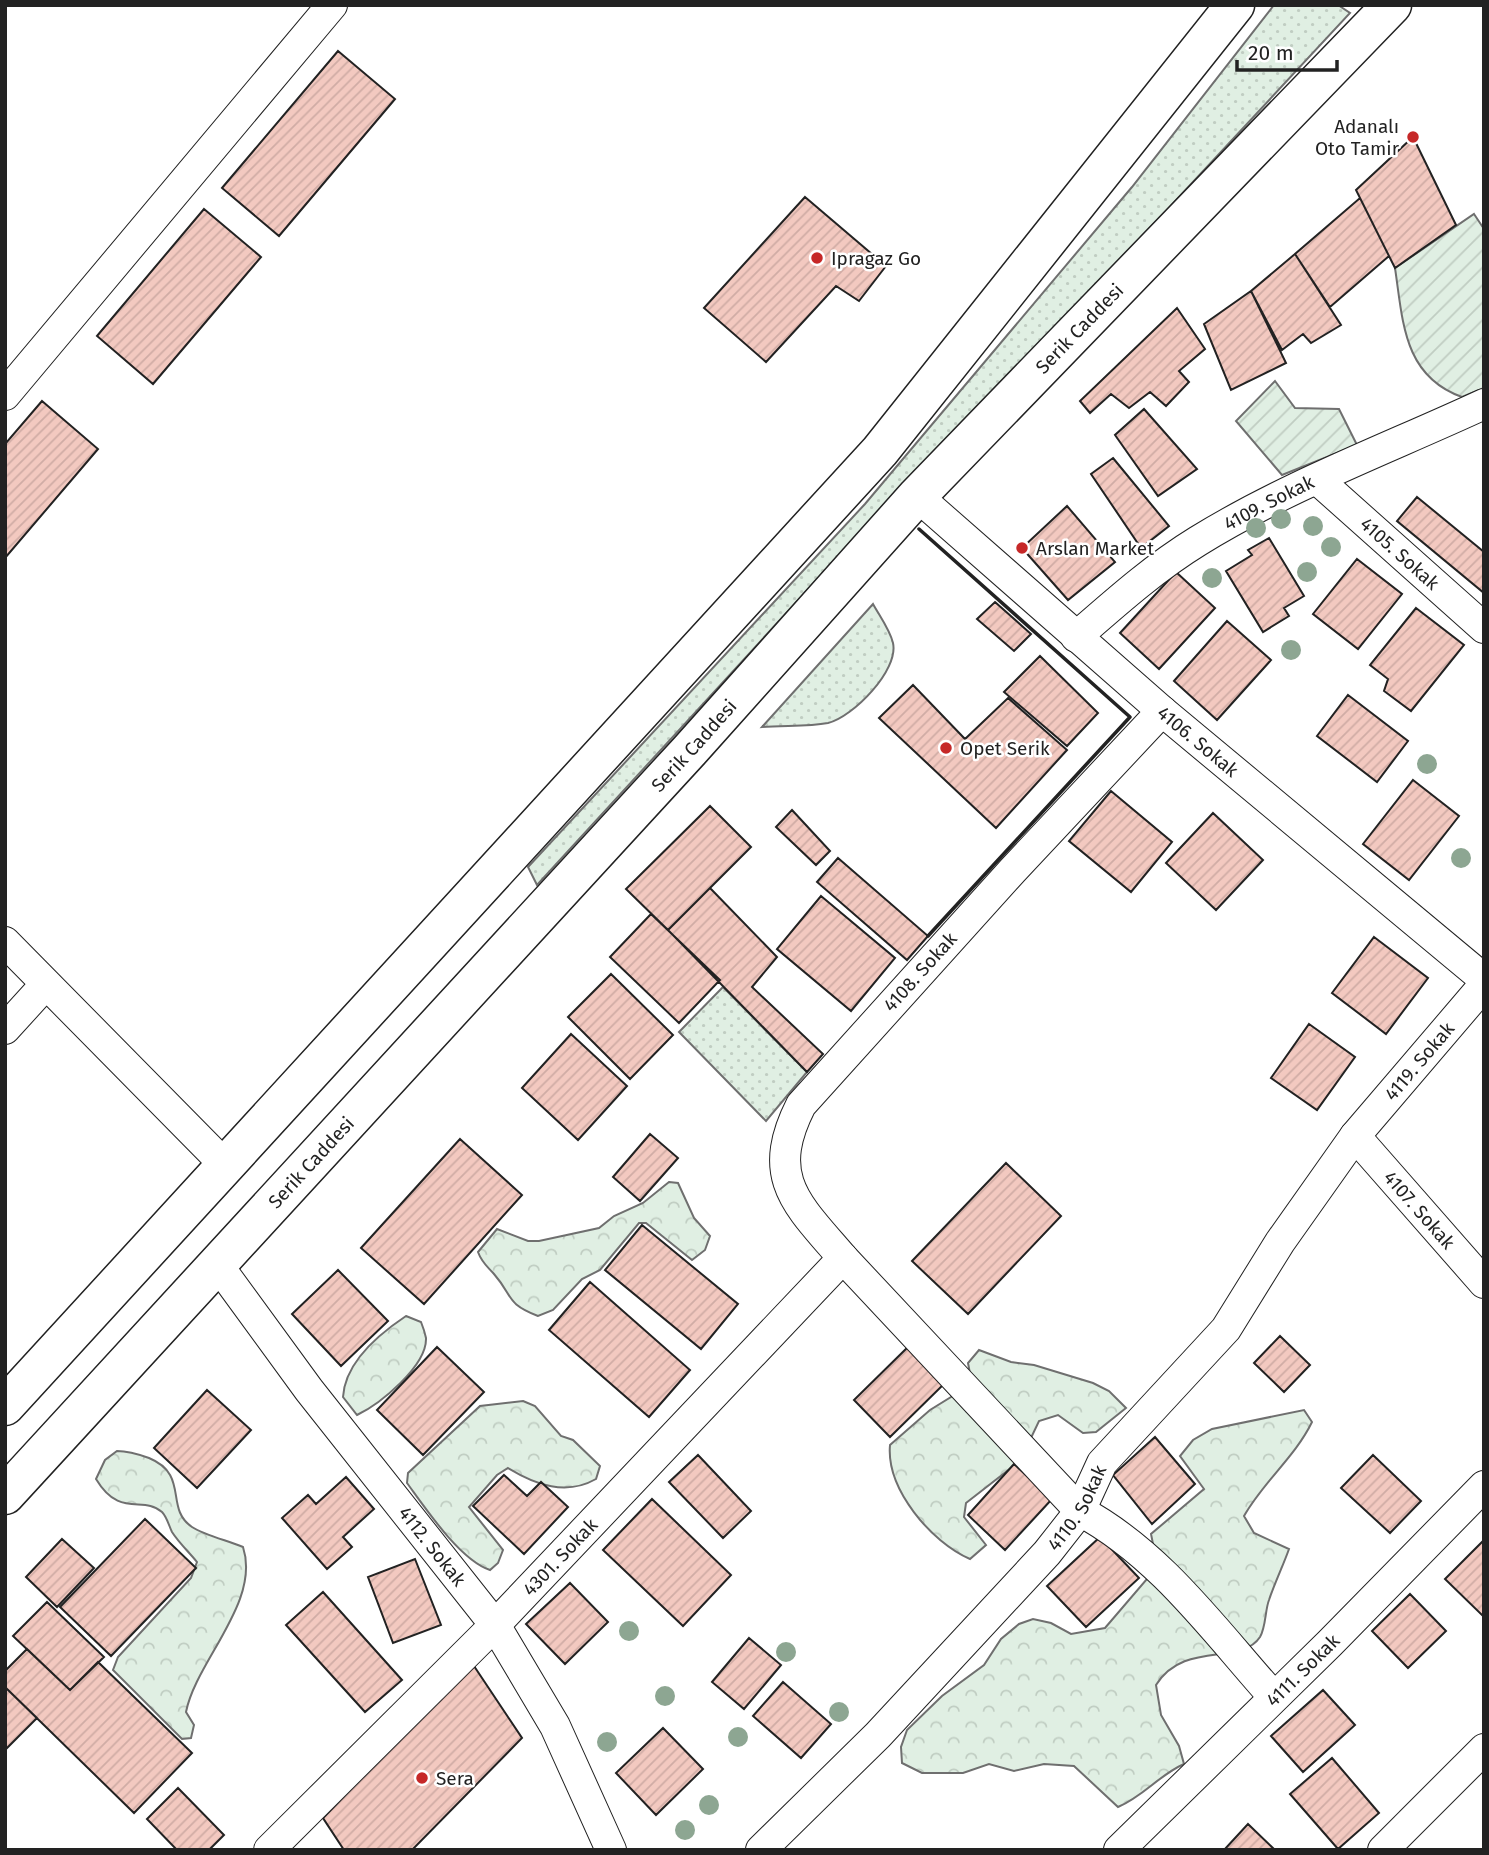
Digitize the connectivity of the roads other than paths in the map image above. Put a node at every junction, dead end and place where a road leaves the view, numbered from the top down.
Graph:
1 (332, 5) edge
2 (1215, 5) edge
3 (1235, 5) edge
4 (1392, 5) edge
5 (1202, 47) junction
6 (5, 396) edge
7 (1484, 404) edge
8 (1318, 480) junction
9 (918, 496) junction
10 (1484, 628) edge
11 (1076, 637) junction
12 (1162, 711) junction
13 (5, 942) edge
14 (1484, 979) edge
15 (45, 985) junction
16 (1484, 985) edge
17 (5, 1029) edge
18 (1356, 1136) junction
19 (225, 1165) junction
20 (843, 1258) junction
21 (217, 1264) junction
22 (1484, 1283) edge
23 (5, 1406) edge
24 (1484, 1486) edge
25 (5, 1495) edge
26 (1080, 1511) junction
27 (495, 1625) junction
28 (1273, 1696) junction
29 (1484, 1749) edge
30 (270, 1850) edge
31 (611, 1850) edge
32 (761, 1850) edge
33 (1119, 1850) edge
34 (1383, 1850) edge

1 - 6 street
2 - 5 highway
3 - 5 highway
4 - 9 highway, Serik Caddesi
5 - 19 highway
7 - 8 street, 4109. Sokak
8 - 10 street, 4105. Sokak
8 - 11 street, 4109. Sokak
9 - 11 street, 4106. Sokak
9 - 21 highway, Serik Caddesi
11 - 12 street, 4106. Sokak
12 - 14 street, 4106. Sokak
12 - 20 street, 4108. Sokak
13 - 15 street
15 - 17 street
15 - 19 street
16 - 18 street, 4119. Sokak
18 - 22 street, 4107. Sokak
18 - 26 street, 4110. Sokak
19 - 23 highway
20 - 26 street, 4108. Sokak
20 - 27 street, 4301. Sokak
21 - 25 highway, Serik Caddesi
21 - 27 street, 4112. Sokak
24 - 28 street, 4111. Sokak
26 - 28 street, 4108. Sokak
26 - 32 street, 4110. Sokak
27 - 30 street, 4301. Sokak
27 - 31 street, 4112. Sokak
28 - 33 street, 4111. Sokak
29 - 34 street

